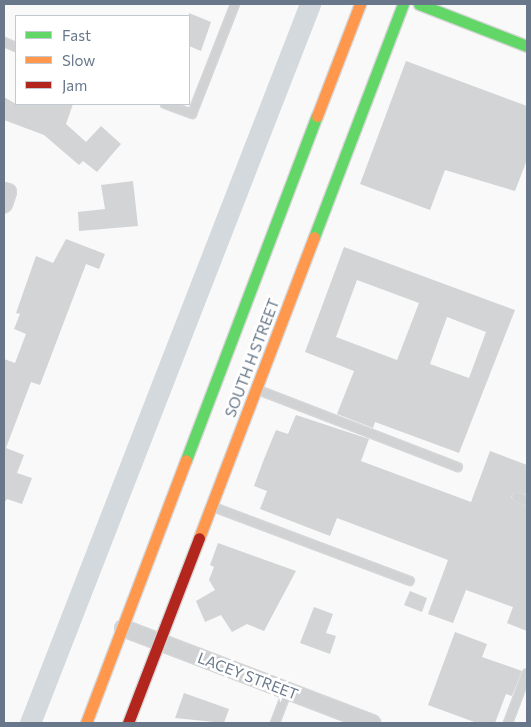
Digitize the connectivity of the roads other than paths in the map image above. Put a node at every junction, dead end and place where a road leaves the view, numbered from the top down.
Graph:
1 (235, 4) edge
2 (360, 4) edge
3 (403, 4) edge
4 (419, 4) edge
5 (527, 46) edge
6 (168, 105) edge
7 (256, 389) junction
8 (458, 467) dead end
9 (517, 497) dead end
10 (527, 501) edge
11 (211, 507) junction
12 (410, 581) dead end
13 (123, 628) junction
14 (159, 643) junction
15 (527, 673) edge
16 (287, 691) junction
17 (86, 723) edge
18 (128, 723) edge
19 (275, 723) edge
20 (372, 723) edge
21 (508, 723) edge

1 - 6 lane
2 - 13 street, SOUTH H STREET
3 - 7 street, SOUTH H STREET
4 - 5 street
7 - 8 lane
7 - 11 street, SOUTH H STREET
9 - 10 lane
11 - 12 lane
11 - 14 street, SOUTH H STREET
13 - 14 street, LACEY STREET
13 - 17 street, SOUTH H STREET
14 - 16 street, LACEY STREET
14 - 18 street, SOUTH H STREET
15 - 21 lane
16 - 19 lane
16 - 20 street, LACEY STREET

